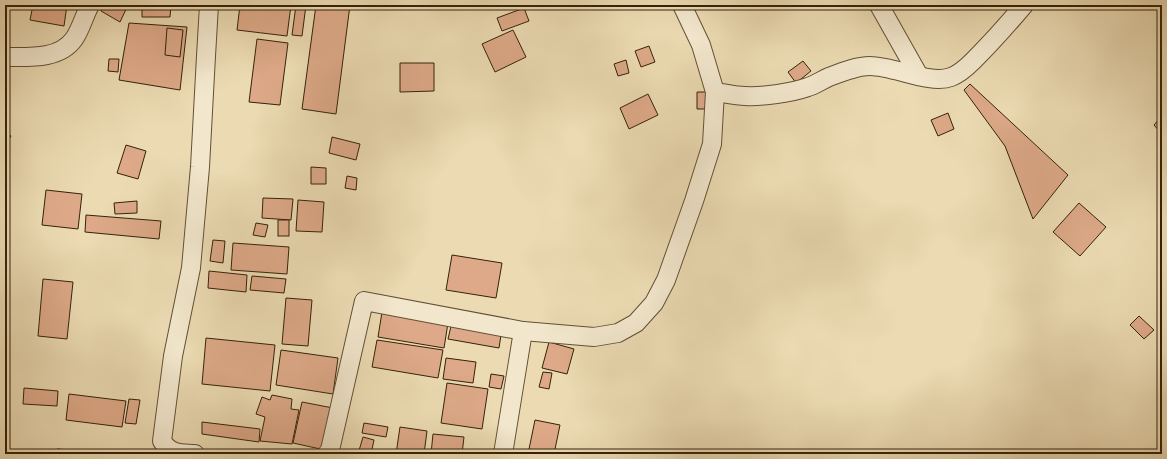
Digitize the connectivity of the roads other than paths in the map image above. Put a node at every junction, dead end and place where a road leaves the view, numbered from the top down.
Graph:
1 (90, 5) edge
2 (210, 5) edge
3 (682, 5) edge
4 (879, 5) edge
5 (1024, 5) edge
6 (5, 57) edge
7 (919, 76) junction
8 (715, 92) junction
9 (523, 331) junction
10 (195, 454) edge
11 (327, 454) edge
12 (503, 454) edge

1 - 6 street
2 - 10 street
3 - 8 street
4 - 7 street
5 - 7 street
7 - 8 street
8 - 9 street
9 - 11 street
9 - 12 street

